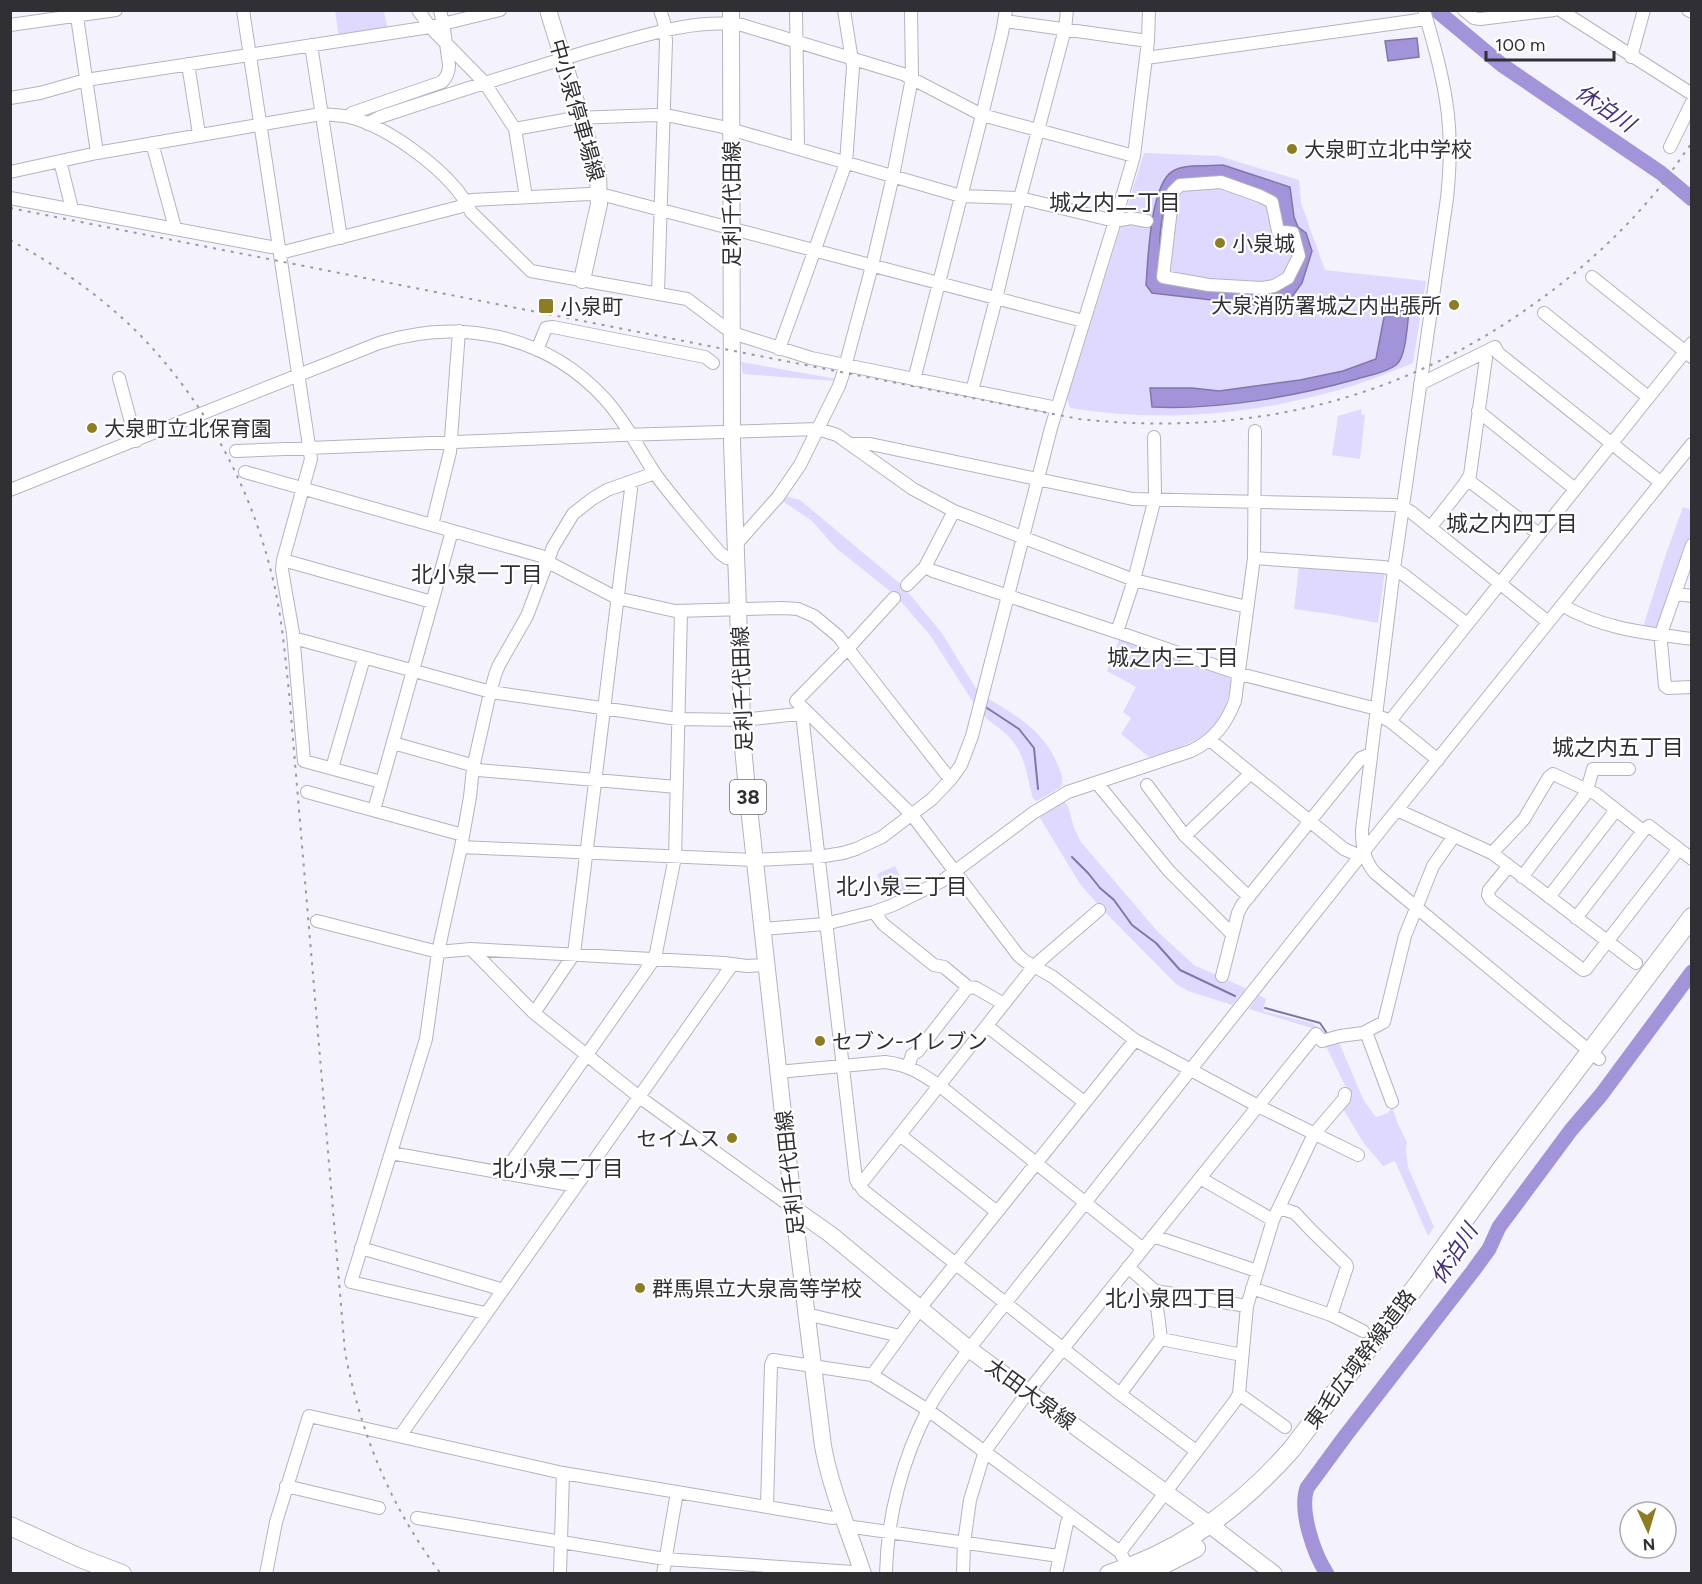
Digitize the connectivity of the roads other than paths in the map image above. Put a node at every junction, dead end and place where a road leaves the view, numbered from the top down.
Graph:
1 (116, 10) edge
2 (243, 10) edge
3 (418, 10) edge
4 (440, 10) edge
5 (500, 10) edge
6 (548, 10) edge
7 (660, 10) edge
8 (796, 10) edge
9 (844, 10) edge
10 (911, 10) edge
11 (1067, 10) edge
12 (1149, 10) edge
13 (1409, 10) edge
14 (1464, 10) edge
15 (1554, 10) edge
16 (1560, 10) edge
17 (1644, 10) edge
18 (77, 14) edge
19 (1488, 14) edge
20 (1425, 15) edge
21 (1005, 16) edge
22 (730, 17) edge
23 (10, 25) edge
24 (443, 25) junction
25 (430, 27) junction
26 (1065, 29) junction
27 (665, 31) junction
28 (796, 41) junction
29 (1148, 41) junction
30 (446, 43) junction
31 (311, 45) junction
32 (250, 55) junction
33 (1631, 57) junction
34 (1146, 58) junction
35 (564, 59) junction
36 (853, 59) junction
37 (188, 64) junction
38 (912, 78) junction
39 (86, 80) junction
40 (484, 82) junction
41 (1692, 94) edge
42 (398, 97) junction
43 (10, 98) edge
44 (1692, 102) edge
45 (403, 109) junction
46 (321, 114) junction
47 (664, 115) junction
48 (982, 115) junction
49 (349, 117) junction
50 (581, 117) junction
51 (260, 124) junction
52 (368, 124) junction
53 (516, 129) junction
54 (731, 129) junction
55 (1039, 131) junction
56 (199, 134) junction
57 (152, 142) junction
58 (1671, 147) dead end
59 (798, 148) junction
60 (97, 153) junction
61 (1134, 156) junction
62 (60, 161) junction
63 (846, 163) junction
64 (10, 172) edge
65 (893, 176) junction
66 (599, 194) junction
67 (961, 196) junction
68 (526, 197) junction
69 (10, 198) edge
70 (1020, 198) junction
71 (466, 202) junction
72 (72, 209) junction
73 (661, 210) junction
74 (1115, 221) junction
75 (1148, 221) dead end
76 (1168, 224) joint
77 (174, 228) junction
78 (732, 229) junction
79 (341, 238) junction
80 (279, 250) junction
81 (815, 251) junction
82 (872, 266) junction
83 (1592, 277) dead end
84 (582, 280) junction
85 (939, 283) junction
86 (658, 293) junction
87 (996, 298) junction
88 (1544, 314) dead end
89 (1083, 321) junction
90 (459, 331) junction
91 (731, 331) junction
92 (779, 348) junction
93 (537, 350) junction
94 (1689, 351) edge
95 (1485, 352) junction
96 (713, 363) dead end
97 (845, 365) junction
98 (299, 376) junction
99 (119, 378) dead end
100 (914, 380) junction
101 (1420, 384) junction
102 (972, 391) junction
103 (1648, 397) junction
104 (1057, 408) junction
105 (1478, 411) junction
106 (818, 429) junction
107 (1254, 430) dead end
108 (733, 432) junction
109 (631, 435) junction
110 (1154, 437) dead end
111 (136, 441) junction
112 (451, 443) junction
113 (852, 444) junction
114 (1612, 444) junction
115 (1691, 444) edge
116 (310, 449) junction
117 (236, 451) dead end
118 (245, 471) dead end
119 (655, 473) junction
120 (1037, 478) junction
121 (1468, 480) junction
122 (629, 482) junction
123 (1660, 482) junction
124 (303, 488) junction
125 (1575, 489) junction
126 (10, 490) edge
127 (1155, 500) junction
128 (1255, 502) junction
129 (1403, 507) junction
130 (954, 511) junction
131 (432, 525) junction
132 (1430, 528) junction
133 (452, 531) junction
134 (1539, 534) junction
135 (1022, 537) junction
136 (735, 542) junction
137 (1691, 551) edge
138 (1254, 558) junction
139 (736, 559) junction
140 (283, 560) junction
141 (546, 561) junction
142 (925, 567) junction
143 (1394, 569) junction
144 (1134, 580) junction
145 (1499, 583) junction
146 (907, 585) dead end
147 (1676, 594) junction
148 (1007, 596) junction
149 (1692, 596) edge
150 (617, 598) junction
151 (894, 598) dead end
152 (432, 602) junction
153 (1562, 605) junction
154 (1247, 607) junction
155 (738, 609) junction
156 (681, 612) junction
157 (1548, 622) junction
158 (1467, 624) junction
159 (1117, 632) junction
160 (1662, 635) junction
161 (1692, 639) edge
162 (294, 640) junction
163 (847, 648) junction
164 (363, 658) junction
165 (413, 670) junction
166 (1240, 674) junction
167 (1692, 687) edge
168 (491, 692) junction
169 (603, 707) junction
170 (1376, 713) junction
171 (805, 714) junction
172 (678, 719) junction
173 (742, 720) junction
174 (1390, 721) junction
175 (1210, 740) junction
176 (393, 743) junction
177 (1371, 754) junction
178 (1438, 760) junction
179 (332, 768) junction
180 (473, 768) junction
181 (1629, 769) dead end
182 (1250, 774) junction
183 (951, 779) junction
184 (595, 781) junction
185 (381, 782) junction
186 (1099, 782) junction
187 (1147, 785) dead end
188 (677, 787) junction
189 (1587, 790) junction
190 (307, 792) dead end
191 (374, 810) junction
192 (1397, 810) junction
193 (1616, 810) junction
194 (912, 815) junction
195 (1310, 822) junction
196 (1643, 831) junction
197 (1185, 836) junction
198 (1454, 836) junction
199 (462, 841) junction
200 (1678, 850) junction
201 (587, 852) junction
202 (1492, 853) junction
203 (1362, 854) junction
204 (675, 857) junction
205 (818, 857) junction
206 (1692, 859) edge
207 (754, 860) junction
208 (1508, 867) junction
209 (955, 872) junction
210 (1522, 877) junction
211 (1249, 897) junction
212 (1549, 897) junction
213 (1417, 907) junction
214 (1099, 910) dead end
215 (874, 912) junction
216 (1692, 917) edge
217 (1576, 918) junction
218 (316, 921) dead end
219 (825, 924) junction
220 (762, 929) junction
221 (1232, 934) junction
222 (1692, 936) edge
223 (1608, 942) junction
224 (471, 949) junction
225 (438, 952) junction
226 (574, 954) junction
227 (654, 959) junction
228 (1636, 963) dead end
229 (732, 965) junction
230 (766, 965) junction
231 (1034, 966) junction
232 (1222, 976) dead end
233 (968, 987) junction
234 (1004, 1004) junction
235 (534, 1013) junction
236 (987, 1026) junction
237 (1366, 1032) junction
238 (1135, 1040) junction
239 (587, 1055) junction
240 (1594, 1056) junction
241 (908, 1066) junction
242 (842, 1067) junction
243 (1190, 1069) junction
244 (778, 1072) junction
245 (939, 1086) junction
246 (1345, 1094) dead end
247 (639, 1096) junction
248 (1084, 1102) junction
249 (1392, 1102) dead end
250 (1258, 1106) junction
251 (1314, 1134) junction
252 (900, 1135) junction
253 (391, 1153) junction
254 (1358, 1155) dead end
255 (1036, 1164) junction
256 (506, 1174) junction
257 (1200, 1178) junction
258 (858, 1184) junction
259 (576, 1186) junction
260 (1084, 1202) junction
261 (793, 1208) junction
262 (1280, 1208) junction
263 (997, 1212) junction
264 (1273, 1220) junction
265 (1153, 1236) junction
266 (361, 1248) junction
267 (1143, 1249) junction
268 (956, 1263) junction
269 (1128, 1267) junction
270 (1257, 1271) junction
271 (497, 1288) dead end
272 (1252, 1288) junction
273 (1155, 1291) junction
274 (1004, 1302) junction
275 (1247, 1306) junction
276 (920, 1309) junction
277 (485, 1313) junction
278 (806, 1314) junction
279 (1331, 1315) junction
280 (1363, 1331) dead end
281 (900, 1336) junction
282 (1161, 1339) junction
283 (1063, 1348) junction
284 (969, 1349) junction
285 (1242, 1355) junction
286 (812, 1366) junction
287 (872, 1375) junction
288 (1028, 1392) junction
289 (1120, 1394) junction
290 (1239, 1394) junction
291 (928, 1410) junction
292 (1286, 1428) dead end
293 (400, 1436) junction
294 (1196, 1451) junction
295 (985, 1452) junction
296 (563, 1473) junction
297 (286, 1486) junction
298 (677, 1492) junction
299 (1166, 1493) junction
300 (767, 1506) junction
301 (379, 1508) dead end
302 (1070, 1516) junction
303 (417, 1518) dead end
304 (844, 1521) junction
305 (10, 1526) edge
306 (1215, 1529) junction
307 (889, 1532) junction
308 (10, 1538) edge
309 (561, 1541) junction
310 (964, 1543) junction
311 (1059, 1556) junction
312 (665, 1559) junction
313 (1124, 1559) junction
314 (1151, 1572) edge
315 (858, 1573) edge
316 (87, 1574) edge
317 (122, 1574) edge
318 (266, 1574) edge
319 (560, 1574) edge
320 (663, 1574) edge
321 (886, 1574) edge
322 (963, 1574) edge
323 (1056, 1574) edge
324 (1109, 1574) edge
325 (1274, 1574) edge

1 - 18 street
2 - 32 street
3 - 25 street
4 - 24 street
5 - 24 street
6 - 35 main road, 中小泉停車場線
7 - 27 street
8 - 28 street
9 - 36 street
10 - 38 street
11 - 26 street
12 - 29 street
13 - 20 street
14 - 19 street
15 - 19 street
16 - 33 street
17 - 33 street
18 - 23 street
18 - 39 street
20 - 34 street
20 - 101 street
21 - 26 street
21 - 48 street
22 - 27 street
22 - 28 street
22 - 54 main road, 足利千代田線 / 38
24 - 25 street
24 - 30 street
25 - 30 street
25 - 31 street
26 - 29 street
26 - 55 street
27 - 35 street
27 - 47 street
28 - 36 street
28 - 59 street
29 - 34 street
30 - 40 street
30 - 42 street
31 - 32 street
31 - 46 street
32 - 37 street
32 - 51 street
33 - 41 street
34 - 61 street
35 - 40 street
35 - 50 main road, 中小泉停車場線
36 - 38 street
36 - 63 street
37 - 39 street
37 - 56 street
38 - 48 street
38 - 65 street
39 - 43 street
39 - 60 street
40 - 45 street
40 - 53 street
42 - 45 street
42 - 49 street
44 - 58 street
45 - 52 street
46 - 49 street
46 - 51 street
46 - 79 street
47 - 50 street
47 - 54 street
47 - 73 street
48 - 55 street
48 - 67 street
49 - 52 street
50 - 53 street
50 - 66 main road, 中小泉停車場線
51 - 56 street
51 - 80 street
52 - 71 street
53 - 68 street
54 - 59 street
54 - 78 main road, 足利千代田線 / 38
55 - 61 street
55 - 70 street
56 - 57 street
57 - 60 street
57 - 77 street
59 - 63 street
60 - 62 street
61 - 74 street
62 - 64 street
62 - 72 street
63 - 65 street
63 - 81 street
65 - 67 street
65 - 82 street
66 - 68 street
66 - 73 street
66 - 84 main road, 中小泉停車場線
67 - 70 street
67 - 85 street
68 - 71 street
69 - 72 street
70 - 74 street
70 - 87 street
71 - 79 street
71 - 84 street
72 - 77 street
73 - 78 street
73 - 86 street
74 - 75 street
74 - 89 street
76 - 76 street
77 - 80 street
78 - 81 street
78 - 91 main road, 足利千代田線 / 38
79 - 80 street
80 - 98 street
81 - 82 street
81 - 92 street
82 - 85 street
82 - 97 street
83 - 94 street
84 - 86 street
85 - 87 street
85 - 100 street
86 - 91 street
87 - 89 street
87 - 102 street
88 - 103 street
89 - 104 street
90 - 93 street
90 - 98 street
90 - 112 street
91 - 92 street
91 - 108 main road, 足利千代田線 / 38
92 - 97 street
93 - 96 street
93 - 109 street
94 - 103 street
95 - 101 street
95 - 105 street
95 - 114 street
97 - 100 street
97 - 106 street
98 - 111 street
98 - 116 street
99 - 111 street
100 - 102 street
101 - 129 street
102 - 104 street
103 - 114 street
104 - 120 street
105 - 121 street
105 - 125 street
106 - 108 street
106 - 113 street
106 - 136 street
107 - 128 street
108 - 109 street
108 - 136 main road, 足利千代田線 / 38
109 - 112 street
109 - 119 street
110 - 127 street
111 - 126 street
112 - 116 street
112 - 131 street
113 - 120 street
113 - 130 street
114 - 123 street
114 - 125 street
115 - 123 street
116 - 117 street
116 - 124 street
118 - 124 street
119 - 122 street
119 - 139 street
120 - 127 street
120 - 135 street
121 - 132 street
121 - 134 street
122 - 141 street
122 - 150 street
123 - 153 street
124 - 131 street
124 - 140 street
125 - 134 street
127 - 128 street
127 - 144 street
128 - 129 street
128 - 138 street
129 - 132 street
129 - 143 street
130 - 135 street
130 - 142 street
131 - 133 street
132 - 145 street
133 - 141 street
133 - 152 street
134 - 145 street
135 - 144 street
135 - 148 street
136 - 139 main road, 足利千代田線 / 38
137 - 147 street
138 - 143 street
138 - 154 street
139 - 155 main road, 足利千代田線 / 38
140 - 152 street
140 - 162 street
141 - 150 street
141 - 168 street
142 - 146 street
142 - 148 street
143 - 158 street
143 - 170 street
144 - 154 street
144 - 159 street
145 - 157 street
145 - 158 street
147 - 149 street
147 - 160 street
148 - 159 street
148 - 183 street
150 - 156 street
150 - 169 street
151 - 163 street
152 - 165 street
153 - 157 street
153 - 160 street
154 - 166 street
155 - 156 street
155 - 163 street
155 - 173 main road, 足利千代田線 / 38
156 - 172 street
157 - 178 street
158 - 174 street
159 - 166 street
160 - 161 street
160 - 167 street
162 - 164 street
162 - 179 street
163 - 171 street
163 - 183 street
164 - 165 street
164 - 179 street
165 - 168 street
165 - 176 street
166 - 170 street
166 - 175 street
168 - 169 street
168 - 180 street
169 - 172 street
169 - 184 street
170 - 174 street
170 - 177 street
171 - 173 street
171 - 194 street
171 - 205 street
172 - 173 street
172 - 188 street
173 - 207 main road, 足利千代田線 / 38
174 - 178 street
175 - 182 street
175 - 186 street
176 - 180 street
176 - 185 street
177 - 195 street
177 - 203 street
178 - 192 street
179 - 185 street
180 - 184 street
180 - 199 street
181 - 189 street
182 - 195 street
182 - 197 street
183 - 194 street
184 - 188 street
184 - 201 street
185 - 191 street
186 - 209 street
186 - 221 street
187 - 197 street
188 - 204 street
189 - 193 street
189 - 202 street
189 - 210 street
190 - 191 street
191 - 199 street
192 - 198 street
192 - 203 street
193 - 196 street
193 - 212 street
194 - 205 street
194 - 209 street
195 - 203 street
195 - 211 street
196 - 200 street
196 - 217 street
197 - 211 street
198 - 202 street
198 - 213 street
199 - 201 street
199 - 225 street
200 - 206 street
200 - 223 street
201 - 204 street
201 - 226 street
202 - 208 street
203 - 213 street
203 - 243 street
204 - 207 street
204 - 227 street
205 - 207 street
205 - 219 street
207 - 220 main road, 足利千代田線 / 38
208 - 210 street
208 - 223 street
209 - 215 street
209 - 231 street
210 - 212 street
211 - 221 street
212 - 217 street
213 - 237 street
213 - 240 street
214 - 231 street
215 - 219 street
215 - 233 street
216 - 240 highway, 東毛広域幹線道路
217 - 223 street
218 - 225 street
219 - 220 street
219 - 242 street
220 - 230 main road, 足利千代田線 / 38
221 - 232 street
222 - 240 highway, 東毛広域幹線道路
223 - 228 street
224 - 225 street
224 - 226 street
224 - 235 street
225 - 253 street
226 - 227 street
226 - 235 street
227 - 229 street
227 - 239 street
229 - 230 street
229 - 247 street
230 - 244 main road, 足利千代田線 / 38
231 - 234 street
231 - 238 street
233 - 234 street
233 - 241 street
234 - 236 street
235 - 239 street
236 - 245 street
236 - 248 street
237 - 249 street
237 - 250 street
238 - 243 street
238 - 248 street
239 - 247 street
239 - 256 street
240 - 306 highway, 東毛広域幹線道路
241 - 242 street
241 - 245 street
242 - 244 street
242 - 258 street
243 - 250 street
243 - 260 street
244 - 261 main road, 足利千代田線 / 38
245 - 252 street
245 - 255 street
246 - 251 street
247 - 259 street
247 - 261 street
248 - 255 street
250 - 251 street
250 - 257 street
251 - 254 street
251 - 262 street
252 - 258 street
252 - 263 street
253 - 256 street
253 - 266 street
255 - 260 street
255 - 263 street
256 - 259 street
257 - 264 street
257 - 265 street
258 - 268 street
259 - 277 street
260 - 267 street
260 - 274 street
261 - 276 main road, 太田大泉線
261 - 278 main road, 足利千代田線 / 38
262 - 264 street
262 - 279 street
263 - 268 street
264 - 270 street
265 - 267 street
265 - 270 street
266 - 271 street
266 - 277 street
267 - 269 street
268 - 274 street
268 - 276 street
269 - 273 street
269 - 283 street
270 - 272 street
272 - 275 street
272 - 279 street
273 - 275 street
273 - 282 street
274 - 283 street
274 - 284 street
275 - 285 street
276 - 281 street
276 - 284 main road, 太田大泉線
277 - 293 street
278 - 281 street
278 - 286 main road, 足利千代田線 / 38
279 - 280 street
281 - 287 street
282 - 285 street
282 - 289 street
283 - 288 street
283 - 289 street
284 - 288 main road, 太田大泉線
284 - 291 street
285 - 290 street
286 - 287 street
286 - 300 street
286 - 304 main road, 足利千代田線 / 38
287 - 291 street
288 - 295 street
288 - 299 main road, 太田大泉線
289 - 294 street
290 - 292 street
290 - 294 street
291 - 295 street
291 - 307 street
293 - 296 street
293 - 297 street
294 - 299 street
295 - 302 street
295 - 310 street
296 - 298 street
296 - 309 street
297 - 301 street
297 - 318 street
298 - 300 street
298 - 312 street
299 - 306 main road, 太田大泉線
299 - 313 street
300 - 304 street
302 - 311 street
302 - 313 street
303 - 309 street
304 - 307 street
304 - 315 main road, 足利千代田線 / 38
305 - 317 highway
306 - 313 highway, 東毛広域幹線道路
306 - 314 highway, 東毛広域幹線道路
306 - 325 main road, 太田大泉線
307 - 310 street
307 - 321 street
308 - 316 highway
309 - 312 street
309 - 319 street
310 - 311 street
310 - 322 street
311 - 323 street
312 - 315 street
312 - 320 street
313 - 324 highway, 東毛広域幹線道路

